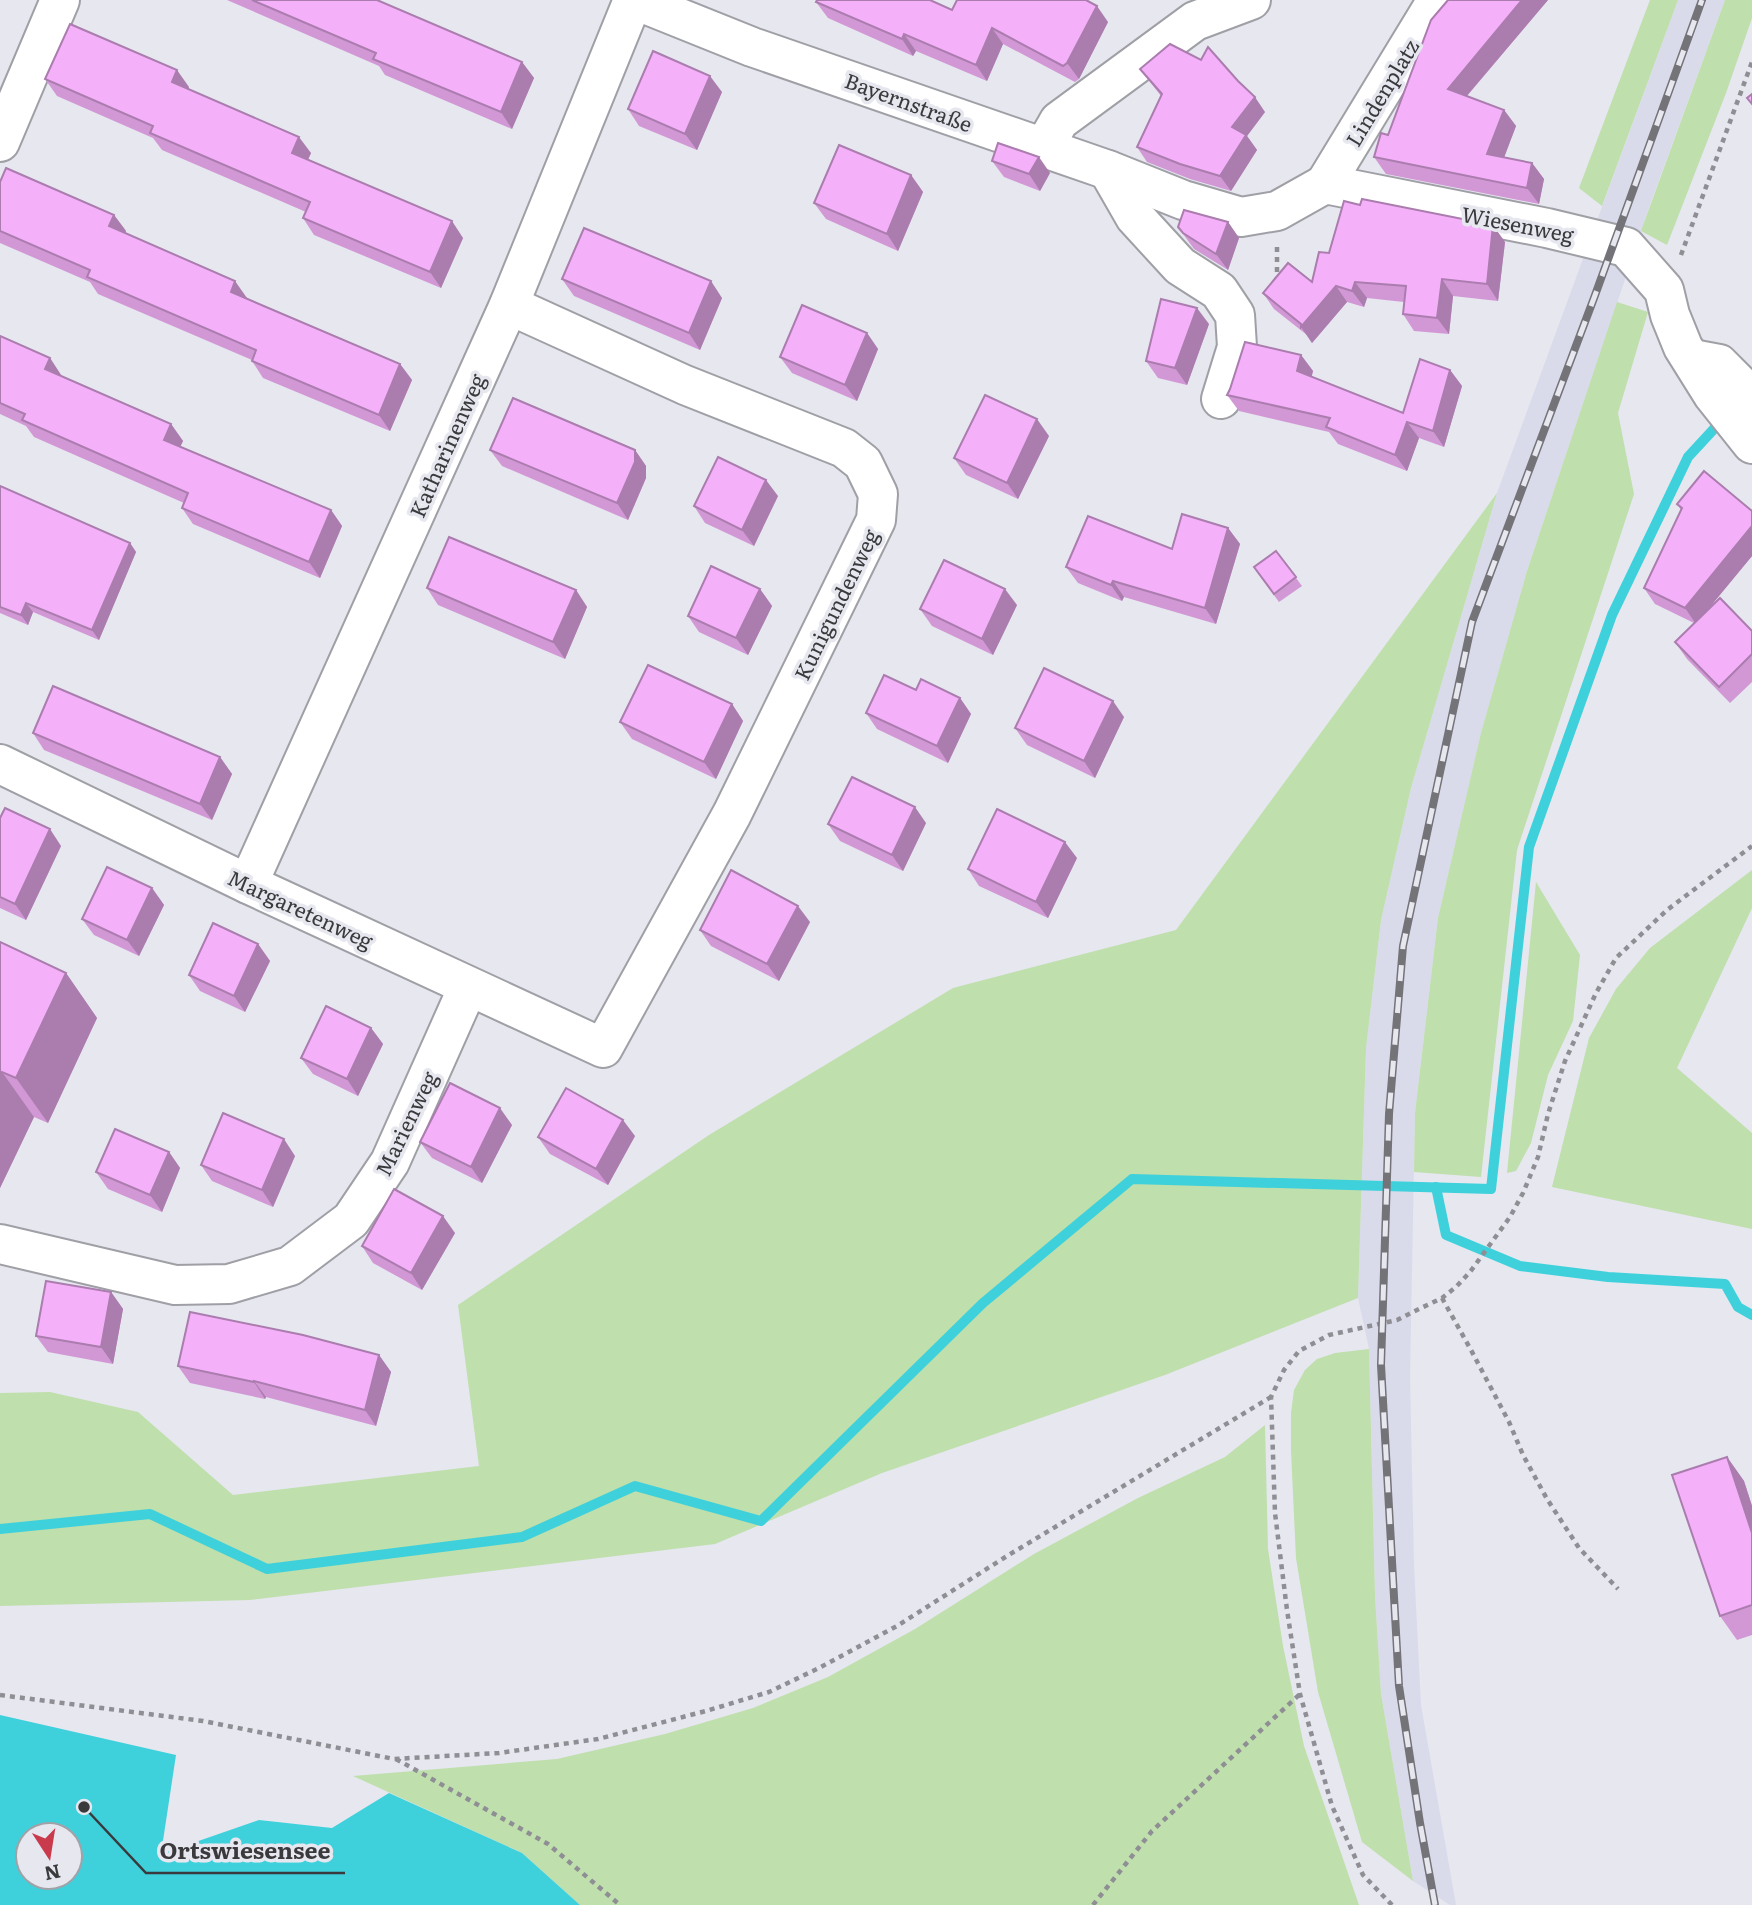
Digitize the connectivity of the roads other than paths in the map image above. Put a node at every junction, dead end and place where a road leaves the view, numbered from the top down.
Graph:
1 (60, 0) edge
2 (634, 0) edge
3 (1251, 0) edge
4 (1437, 0) edge
5 (1197, 10) edge
6 (0, 142) edge
7 (1043, 149) junction
8 (1108, 170) junction
9 (1325, 184) junction
10 (509, 305) junction
11 (1690, 358) junction
12 (1752, 397) edge
13 (1221, 399) dead end
14 (1752, 444) edge
15 (0, 764) edge
16 (248, 884) junction
17 (468, 987) junction
18 (603, 1048) joint
19 (0, 1244) edge

1 - 6 street
2 - 7 street, Bayernstraße
2 - 10 street, Katharinenweg
3 - 5 street
4 - 9 street, Lindenplatz
5 - 7 street
7 - 8 street, Bayernstraße
8 - 9 street, Bayernstraße
8 - 13 street
9 - 11 street, Wiesenweg
10 - 16 street, Katharinenweg
10 - 18 street, Kunigundenweg
11 - 12 street
11 - 14 street, Wiesenweg
15 - 16 street, Margaretenweg
16 - 17 street, Margaretenweg
17 - 18 street, Margaretenweg
17 - 19 street, Marienweg

